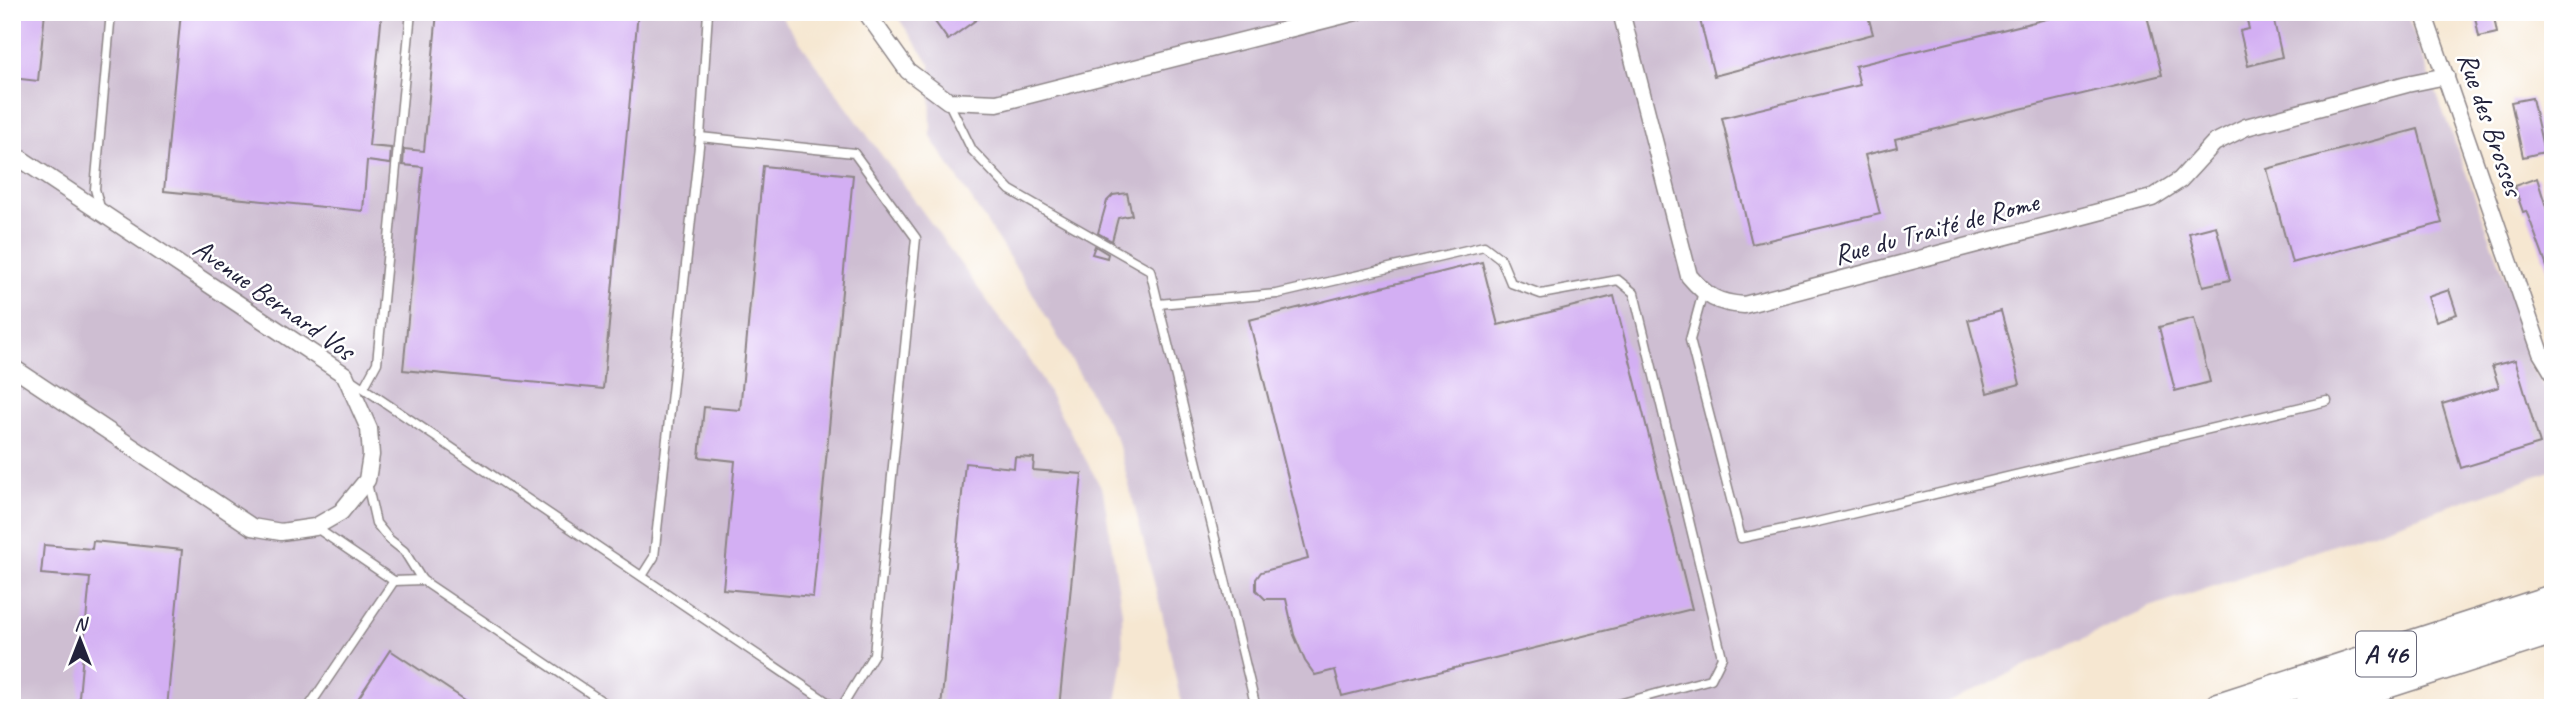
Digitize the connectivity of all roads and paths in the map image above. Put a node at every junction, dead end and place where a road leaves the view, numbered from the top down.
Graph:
1 (111, 12) edge
2 (411, 12) edge
3 (708, 12) edge
4 (866, 12) edge
5 (1356, 12) edge
6 (1621, 12) edge
7 (2423, 12) edge
8 (2446, 76) junction
9 (948, 101) junction
10 (700, 137) junction
11 (12, 153) edge
12 (102, 212) junction
13 (1703, 292) junction
14 (1158, 304) junction
15 (2536, 333) junction
16 (2553, 350) edge
17 (12, 367) edge
18 (2553, 373) edge
19 (345, 375) junction
20 (364, 387) junction
21 (2327, 401) dead end
22 (367, 480) junction
23 (315, 527) junction
24 (642, 576) junction
25 (422, 580) junction
26 (394, 581) junction
27 (2553, 600) edge
28 (2553, 629) edge
29 (308, 708) edge
30 (612, 708) edge
31 (838, 708) edge
32 (1256, 708) edge
33 (1604, 708) edge
34 (2219, 708) edge
35 (2309, 708) edge

1 - 12 lane
2 - 20 lane
3 - 10 lane
4 - 9 street
5 - 9 street
6 - 13 street
7 - 8 street, Rue des Brosses
8 - 13 street, Rue du Traité de Rome
8 - 15 street, Rue des Brosses
9 - 14 lane
10 - 24 lane
10 - 31 lane
11 - 12 street, Avenue Bernard Vos
12 - 19 street, Avenue Bernard Vos
13 - 21 lane
14 - 32 lane
14 - 33 lane
15 - 16 street, Rue des Brosses
15 - 18 street, Rue des Brosses
17 - 23 street
19 - 20 lane
19 - 22 street, Avenue Bernard Vos
20 - 24 lane
22 - 23 street
22 - 25 lane
23 - 26 lane
24 - 31 lane
25 - 26 lane
25 - 30 lane
26 - 29 lane
27 - 34 highway, A 46
28 - 35 highway, A 46

